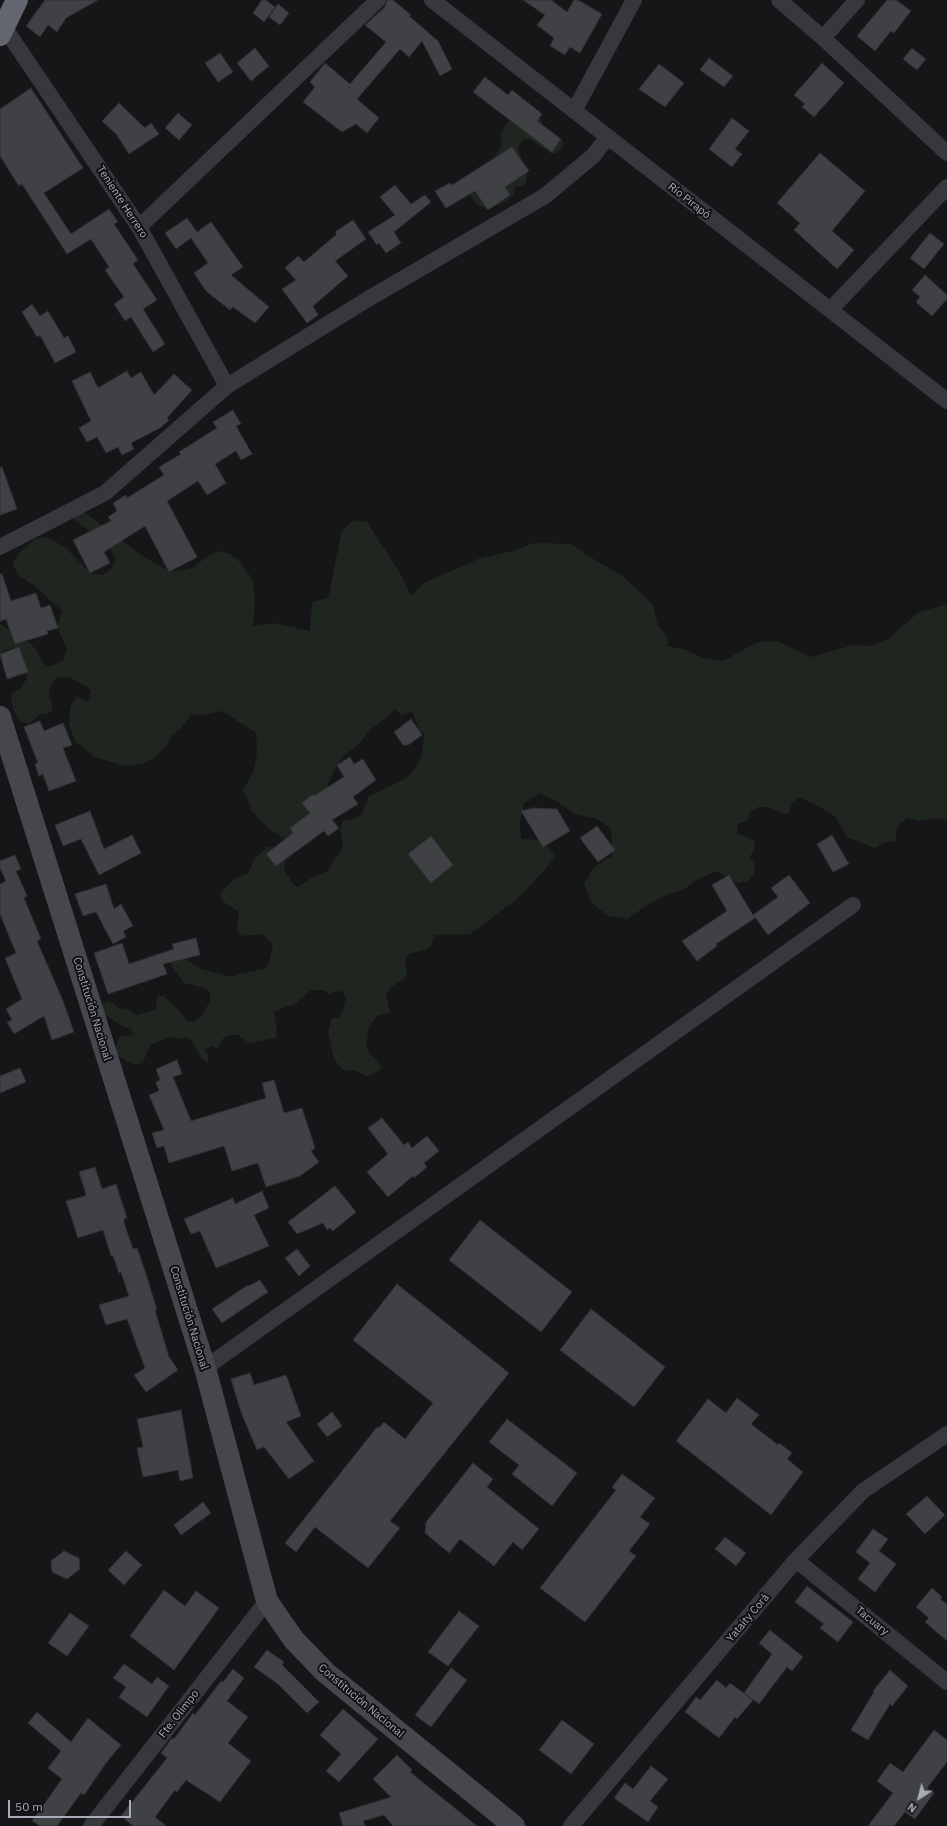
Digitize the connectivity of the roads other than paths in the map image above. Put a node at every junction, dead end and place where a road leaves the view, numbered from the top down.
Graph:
1 (17, 0) edge
2 (378, 0) edge
3 (432, 0) edge
4 (634, 0) edge
5 (779, 0) edge
6 (858, 0) edge
7 (2, 31) edge
8 (823, 38) junction
9 (574, 111) junction
10 (608, 137) junction
11 (947, 153) edge
12 (947, 187) edge
13 (139, 227) junction
14 (830, 310) junction
15 (227, 386) junction
16 (947, 400) edge
17 (0, 548) edge
18 (0, 717) edge
19 (853, 905) dead end
20 (205, 1368) junction
21 (947, 1434) edge
22 (796, 1560) junction
23 (267, 1601) junction
24 (947, 1682) edge
25 (91, 1826) edge
26 (514, 1826) edge
27 (571, 1826) edge

1 - 7 highway
2 - 13 street
3 - 9 street, Río Pirapó
4 - 9 street
5 - 8 street
6 - 8 street
7 - 13 street, Teniente Herrero
8 - 11 street
9 - 10 street, Río Pirapó
10 - 14 street, Río Pirapó
10 - 15 street
12 - 14 street
13 - 15 street, Teniente Herrero
14 - 16 street, Río Pirapó
15 - 17 street
18 - 20 street, Constitución Nacional
19 - 20 street
20 - 23 street, Constitución Nacional
21 - 22 street, Yataity Corá
22 - 24 street, Tacuary
22 - 27 street, Yataity Corá
23 - 25 street, Fte. Olimpo
23 - 26 street, Constitución Nacional

